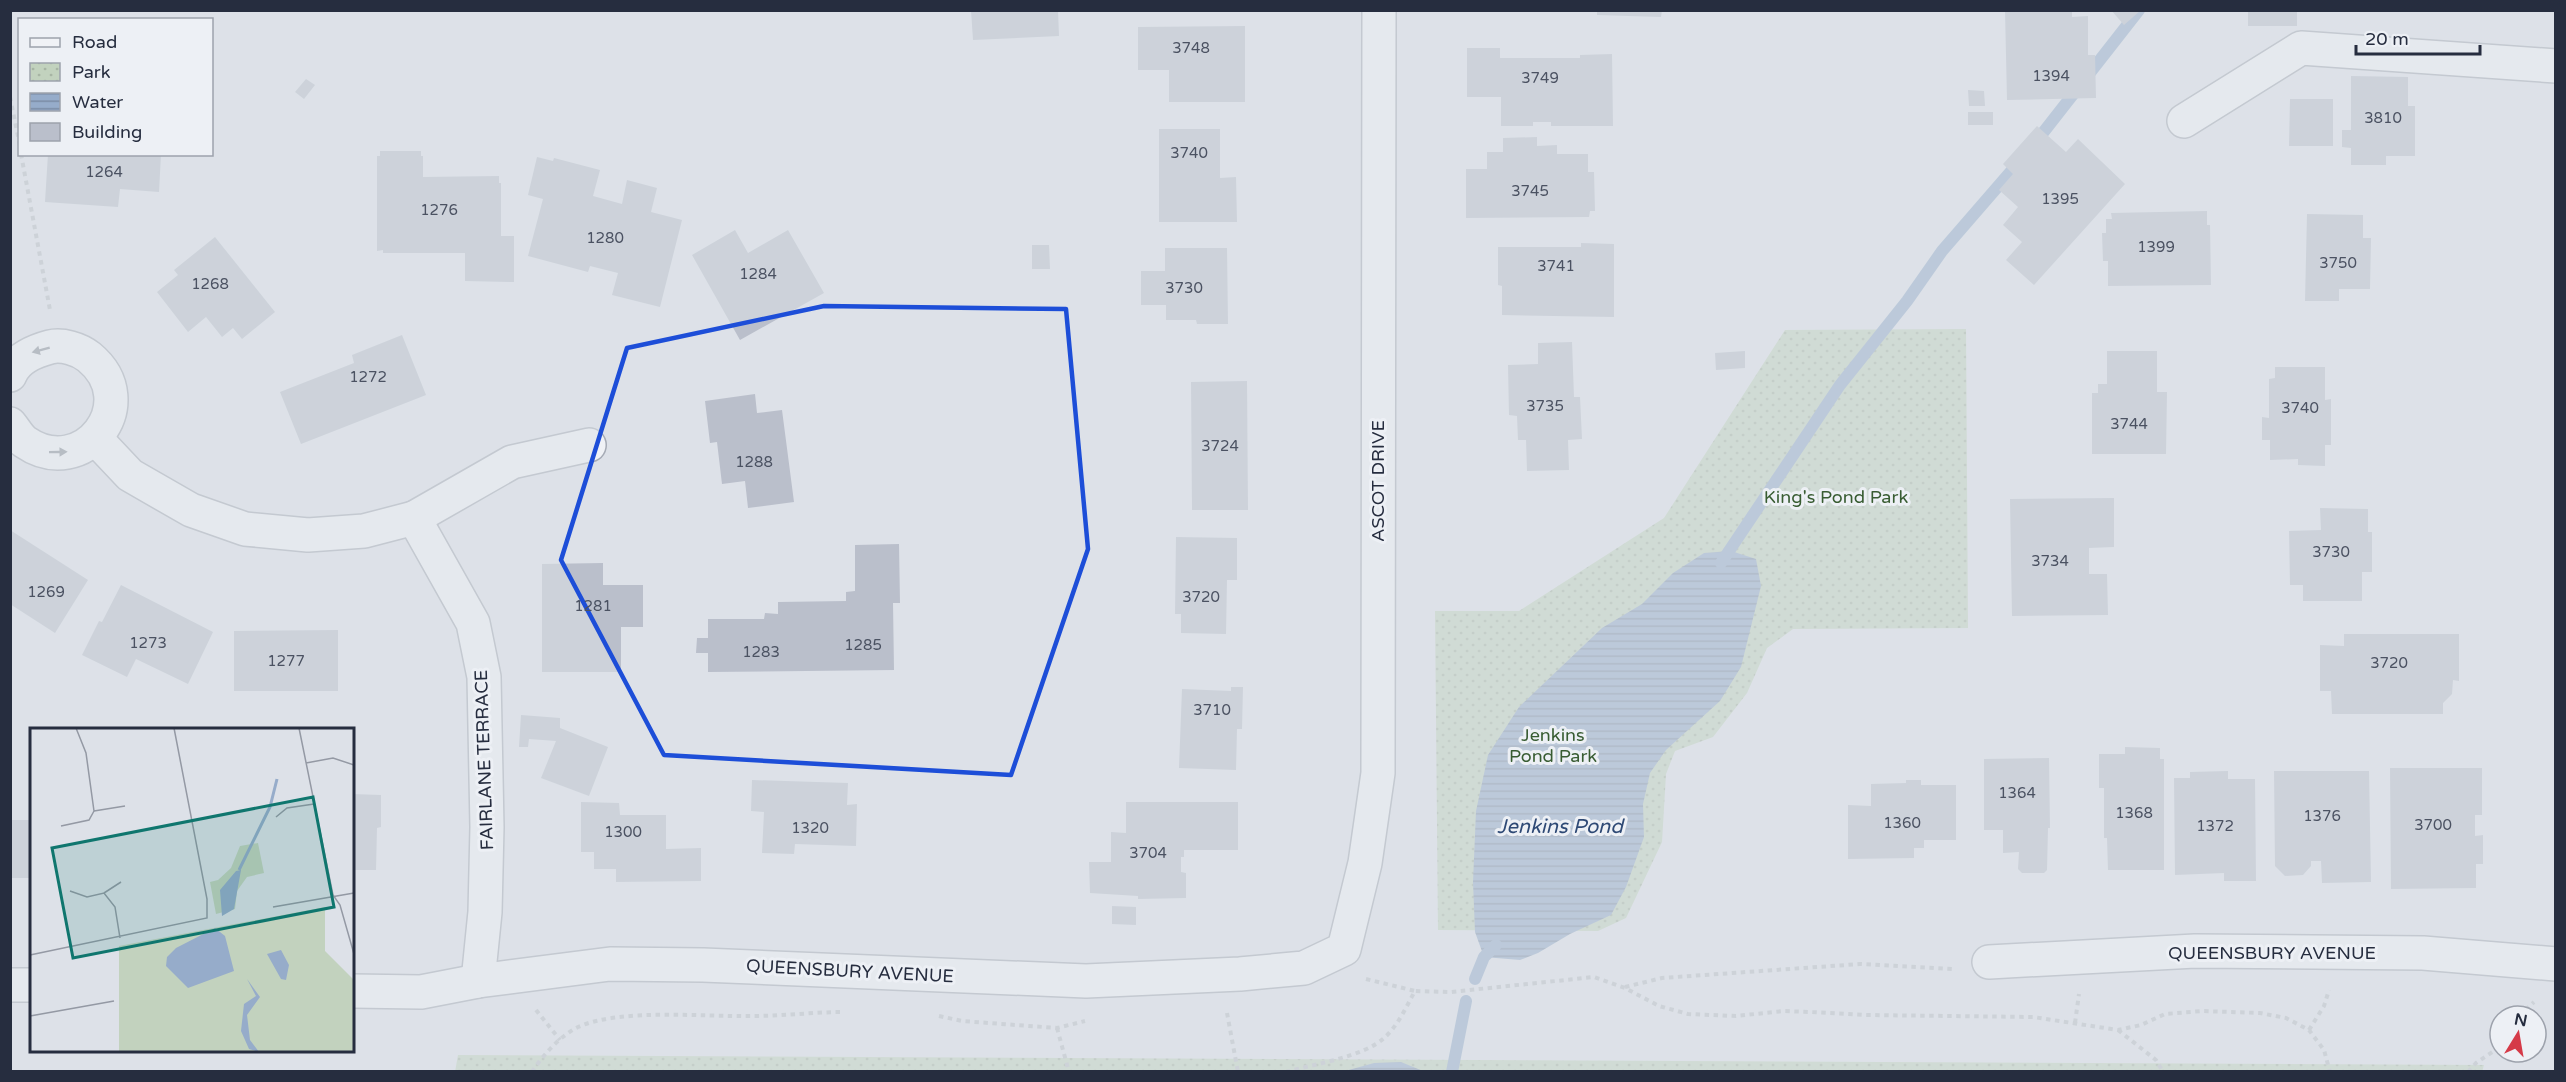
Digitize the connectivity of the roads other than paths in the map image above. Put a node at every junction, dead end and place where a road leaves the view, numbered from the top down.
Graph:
1 (1379, 10) edge
2 (2556, 66) edge
3 (2184, 121) dead end
4 (10, 375) edge
5 (10, 424) edge
6 (96, 439) junction
7 (589, 445) dead end
8 (414, 518) junction
9 (1344, 949) joint
10 (1989, 962) road end
11 (2556, 964) edge
12 (478, 981) junction
13 (10, 985) edge
14 (30, 985) edge
15 (354, 991) edge

1 - 9 street, ASCOT DRIVE
2 - 3 street
6 -> 4 street
5 -> 6 street
6 - 8 street
7 - 8 street
8 - 12 street, FAIRLANE TERRACE
9 - 12 street, QUEENSBURY AVENUE
10 - 11 street, QUEENSBURY AVENUE
12 - 15 street, QUEENSBURY AVENUE
13 - 14 street

